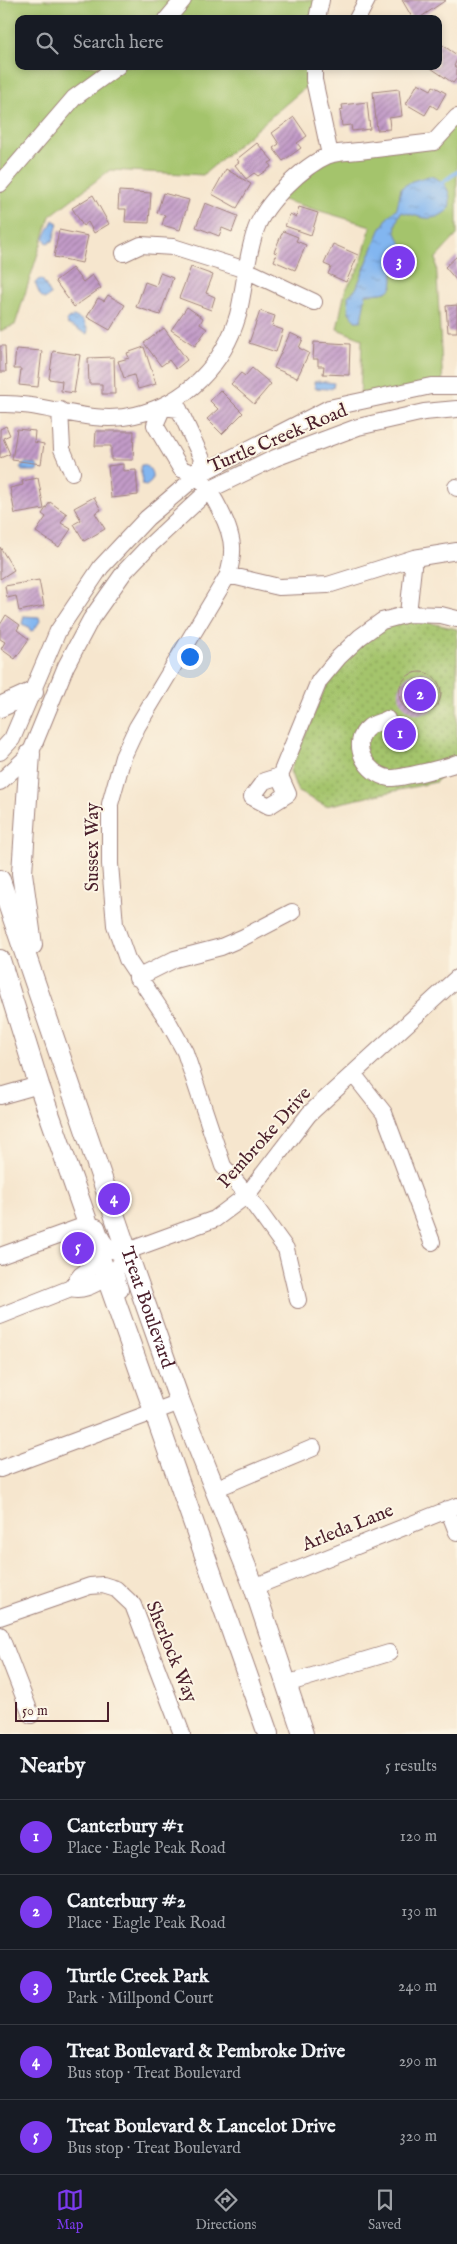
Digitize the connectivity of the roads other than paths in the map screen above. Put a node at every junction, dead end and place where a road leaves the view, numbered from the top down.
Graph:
1 (183, 0) edge
2 (321, 0) edge
3 (367, 0) edge
4 (170, 15) edge
5 (318, 15) edge
6 (359, 15) edge
7 (112, 70) edge
8 (314, 70) edge
9 (457, 117) edge
10 (330, 155) junction
11 (0, 184) edge
12 (124, 253) dead end
13 (246, 270) junction
14 (314, 302) dead end
15 (457, 386) edge
16 (0, 404) edge
17 (164, 406) junction
18 (457, 409) edge
19 (60, 410) junction
20 (72, 472) dead end
21 (198, 474) junction
22 (209, 490) junction
23 (457, 551) edge
24 (414, 558) junction
25 (228, 575) junction
26 (408, 614) junction
27 (457, 619) edge
28 (33, 692) junction
29 (0, 707) edge
30 (387, 719) dead end
31 (0, 752) edge
32 (30, 754) junction
33 (457, 763) edge
34 (280, 776) dead end
35 (0, 782) edge
36 (0, 880) edge
37 (292, 912) dead end
38 (0, 960) edge
39 (138, 978) junction
40 (457, 978) edge
41 (48, 1025) junction
42 (354, 1075) junction
43 (39, 1085) junction
44 (0, 1096) edge
45 (58, 1140) junction
46 (247, 1195) junction
47 (89, 1224) junction
48 (432, 1242) dead end
49 (127, 1252) junction
50 (0, 1256) edge
51 (105, 1268) junction
52 (298, 1300) dead end
53 (120, 1313) junction
54 (0, 1316) edge
55 (180, 1402) junction
56 (153, 1412) junction
57 (313, 1448) dead end
58 (0, 1469) edge
59 (215, 1489) junction
60 (452, 1507) edge
61 (457, 1532) edge
62 (254, 1587) junction
63 (0, 1617) edge
64 (0, 1635) edge
65 (389, 1653) dead end
66 (286, 1684) junction
67 (31, 1715) dead end
68 (182, 1734) edge
69 (268, 1734) edge
70 (302, 1734) edge

1 - 4 street
2 - 5 street
3 - 6 street
7 - 11 street
8 - 10 street
9 - 10 street
10 - 13 street
12 - 13 street
13 - 14 street
13 - 17 street
15 - 21 street, Turtle Creek Road
16 - 19 street
17 - 19 street
17 - 21 street
17 - 21 street
18 - 22 street, Turtle Creek Road
19 - 20 street
21 - 22 street, Sussex Way
21 - 28 street, Turtle Creek Road
22 - 25 street, Sussex Way
22 - 32 street, Turtle Creek Road
23 - 24 street
24 - 25 street
24 - 26 street
25 - 39 street, Sussex Way
26 - 27 street
26 - 34 street
28 - 29 main road
28 - 31 street, Turtle Creek Road
30 - 33 street
32 - 35 street, Turtle Creek Road
32 - 41 main road
36 - 41 main road, Treat Boulevard
37 - 39 street
38 - 43 main road, Treat Boulevard
39 - 46 street, Sussex Way
40 - 42 street, Pembroke Drive
41 - 49 main road, Treat Boulevard
42 - 46 street, Pembroke Drive
42 - 48 street
43 - 44 street
43 - 45 main road, Treat Boulevard
45 - 47 main road, Treat Boulevard
45 - 49 street
46 - 49 street, Pembroke Drive
46 - 52 street, Sussex Way
47 - 50 street
47 - 51 main road, Treat Boulevard
49 - 53 street
49 - 55 main road, Treat Boulevard
51 - 53 main road, Treat Boulevard
51 - 54 street
53 - 56 main road, Treat Boulevard
55 - 56 street
55 - 59 main road, Treat Boulevard
56 - 58 street
56 - 69 main road, Treat Boulevard
57 - 59 street
59 - 62 main road, Treat Boulevard
60 - 61 street
60 - 62 street, Arleda Lane
62 - 66 main road, Treat Boulevard
63 - 68 street, Sherlock Way
64 - 67 street
65 - 66 street
66 - 70 main road, Treat Boulevard

